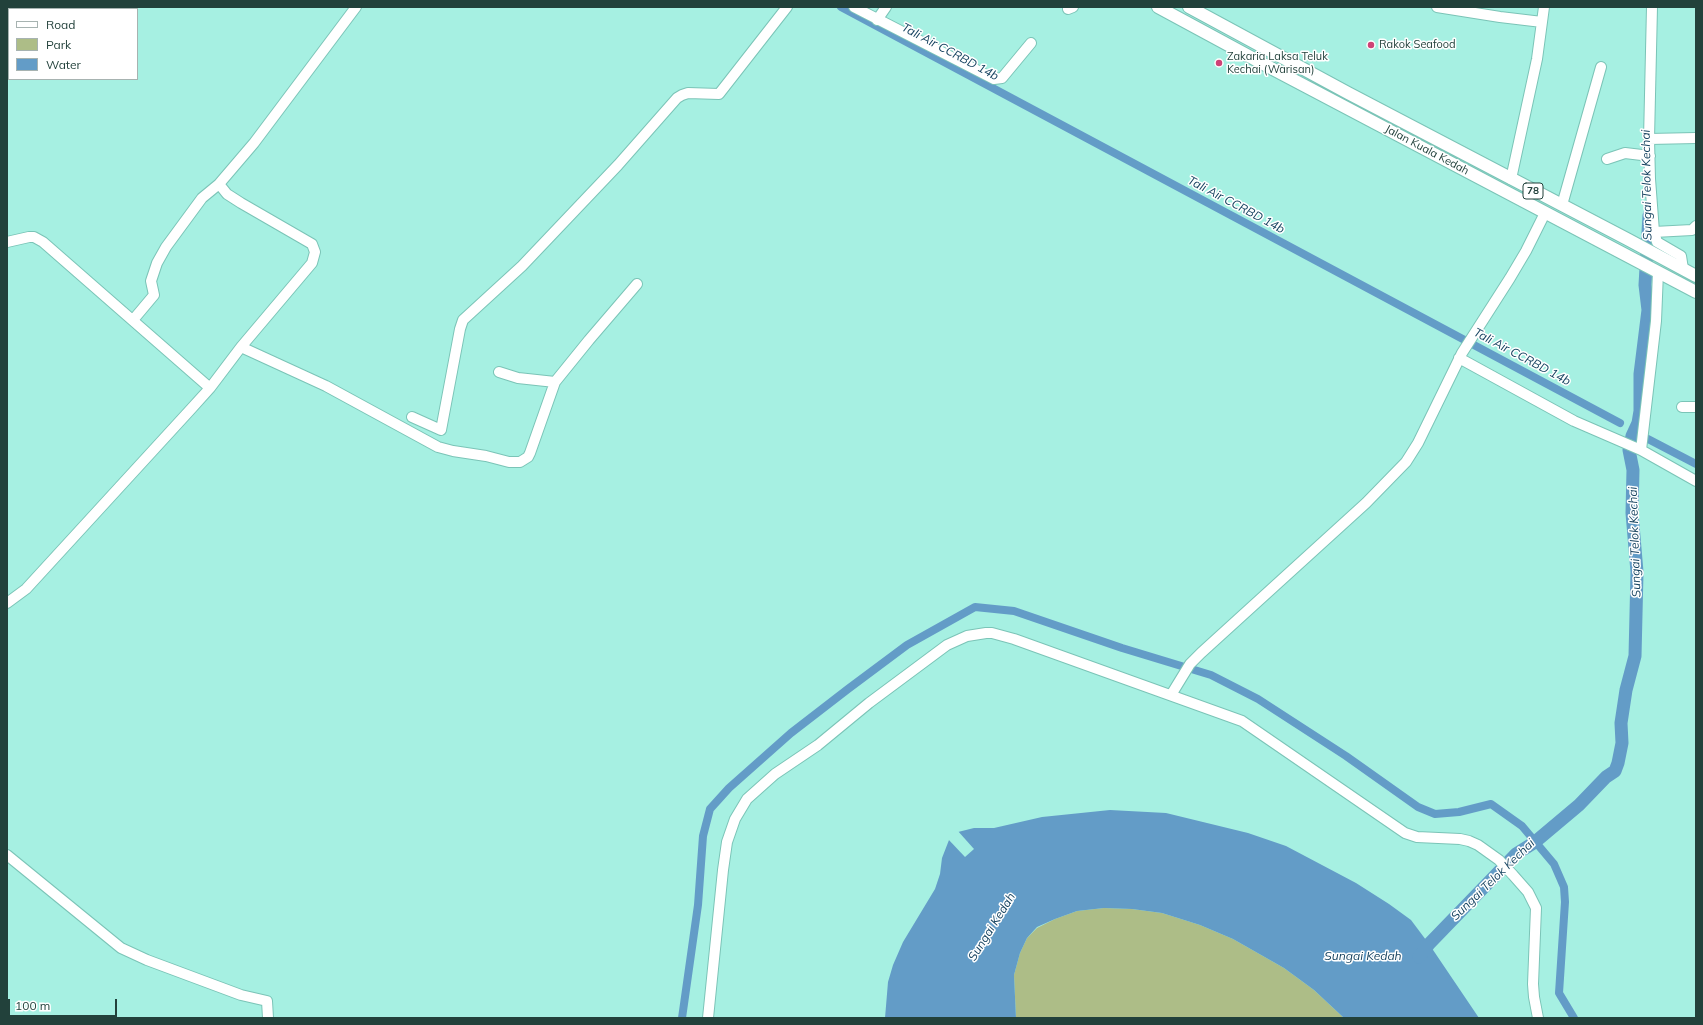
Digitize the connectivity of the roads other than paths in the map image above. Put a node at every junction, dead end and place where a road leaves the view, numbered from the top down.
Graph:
1 (356, 7) edge
2 (788, 7) edge
3 (854, 7) edge
4 (886, 7) edge
5 (1158, 7) edge
6 (1189, 7) edge
7 (1437, 7) edge
8 (1544, 7) edge
9 (1652, 7) edge
10 (876, 20) junction
11 (1542, 22) junction
12 (1031, 44) dead end
13 (1275, 53) junction
14 (1269, 67) junction
15 (1601, 67) dead end
16 (1696, 138) edge
17 (1649, 139) junction
18 (1439, 141) junction
19 (1437, 156) junction
20 (1646, 156) junction
21 (1607, 159) dead end
22 (1511, 179) junction
23 (219, 184) junction
24 (1562, 205) junction
25 (1545, 213) junction
26 (1696, 226) edge
27 (1654, 232) junction
28 (7, 242) edge
29 (1683, 269) junction
30 (1658, 271) junction
31 (1696, 276) edge
32 (637, 284) dead end
33 (1696, 292) edge
34 (133, 320) junction
35 (241, 347) junction
36 (1460, 356) junction
37 (499, 372) dead end
38 (555, 382) junction
39 (210, 388) junction
40 (1682, 407) dead end
41 (1696, 407) edge
42 (412, 417) dead end
43 (1638, 448) junction
44 (1696, 481) edge
45 (7, 603) edge
46 (1172, 695) junction
47 (7, 855) edge
48 (268, 1018) edge
49 (708, 1018) edge
50 (1538, 1018) edge

1 - 23 street
2 - 42 street
3 - 10 street
4 - 10 street
5 - 14 main road, Jalan Kuala Kedah / 78
6 - 13 main road, Jalan Kuala Kedah / 78
7 - 11 street
8 - 11 street
9 - 17 street
10 - 12 street
11 - 22 street
13 - 14 main road
13 - 18 main road, Jalan Kuala Kedah / 78
14 - 19 main road, Jalan Kuala Kedah / 78
15 - 24 street
16 - 17 street
17 - 20 street
18 - 19 main road
18 - 22 main road, Jalan Kuala Kedah / 78
19 - 25 main road, Jalan Kuala Kedah / 78
20 - 21 street
20 - 27 street
22 - 24 main road, Jalan Kuala Kedah / 78
23 - 34 street
23 - 35 street
24 - 29 main road, Jalan Kuala Kedah / 78
25 - 30 main road, Jalan Kuala Kedah / 78
25 - 36 street
26 - 27 street
27 - 29 street
28 - 34 street
29 - 31 main road, Jalan Kuala Kedah / 78
30 - 33 main road, Jalan Kuala Kedah / 78
30 - 43 street
32 - 38 street
34 - 39 street
35 - 38 street
35 - 39 street
36 - 43 street
36 - 46 street
37 - 38 street
39 - 45 street
40 - 41 street
43 - 44 street
46 - 49 street
46 - 50 street
47 - 48 street

